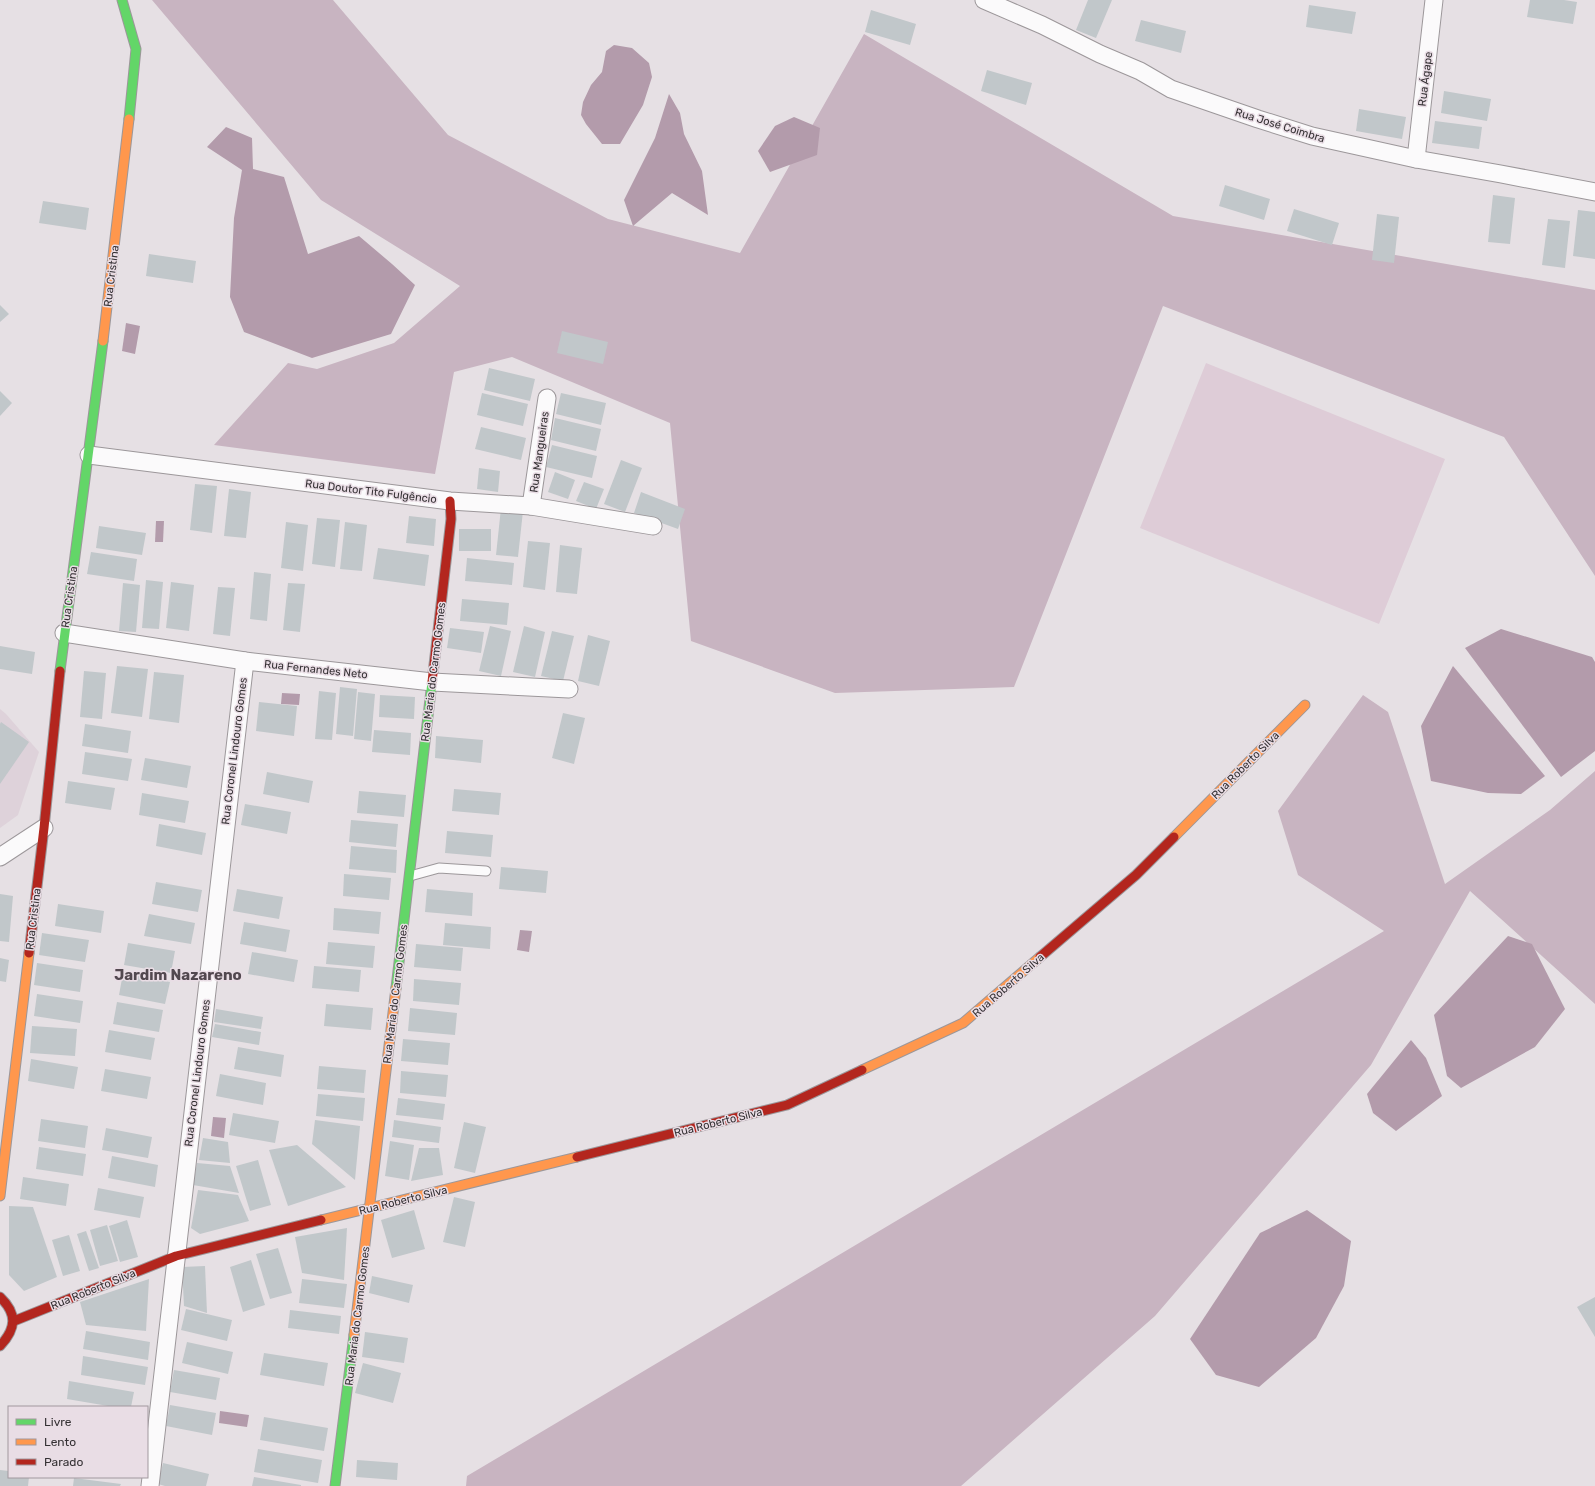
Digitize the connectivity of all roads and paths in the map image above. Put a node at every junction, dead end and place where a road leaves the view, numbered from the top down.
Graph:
1 (122, 0) edge
2 (984, 0) edge
3 (1434, 0) edge
4 (1416, 159) junction
5 (1595, 192) edge
6 (547, 398) dead end
7 (89, 455) junction
8 (450, 502) junction
9 (531, 506) junction
10 (653, 526) dead end
11 (64, 633) junction
12 (245, 661) junction
13 (432, 682) junction
14 (570, 689) dead end
15 (1305, 704) dead end
16 (44, 828) junction
17 (0, 857) edge
18 (486, 871) dead end
19 (409, 876) junction
20 (7, 1085) edge
21 (0, 1196) edge
22 (370, 1208) junction
23 (176, 1256) junction
24 (0, 1297) edge
25 (14, 1321) junction
26 (0, 1346) edge
27 (150, 1486) edge
28 (336, 1486) edge

1 - 7 street, Rua Cristina
2 - 4 street, Rua José Coimbra
3 - 4 street, Rua Ágape
4 - 5 street, Rua José Coimbra
6 - 9 street, Rua Mangueiras
7 - 8 street, Rua Doutor Tito Fulgêncio
7 - 11 street, Rua Cristina
8 - 9 street, Rua Doutor Tito Fulgêncio
8 - 13 street, Rua Maria do Carmo Gomes
9 - 10 street, Rua Doutor Tito Fulgêncio
11 - 12 street, Rua Fernandes Neto
11 - 16 street, Rua Cristina
12 - 13 street, Rua Fernandes Neto
12 - 23 street, Rua Coronel Lindouro Gomes
13 - 14 street, Rua Fernandes Neto
13 - 19 street, Rua Maria do Carmo Gomes
15 - 22 street, Rua Roberto Silva
16 - 17 street
16 - 20 street, Rua Cristina
18 - 19 lane
19 - 22 street, Rua Maria do Carmo Gomes
20 - 21 street, Rua Cristina
22 - 23 street, Rua Roberto Silva
22 - 28 street, Rua Maria do Carmo Gomes
23 - 25 street, Rua Roberto Silva
23 - 27 street, Rua Coronel Lindouro Gomes
24 - 25 street
25 - 26 street

